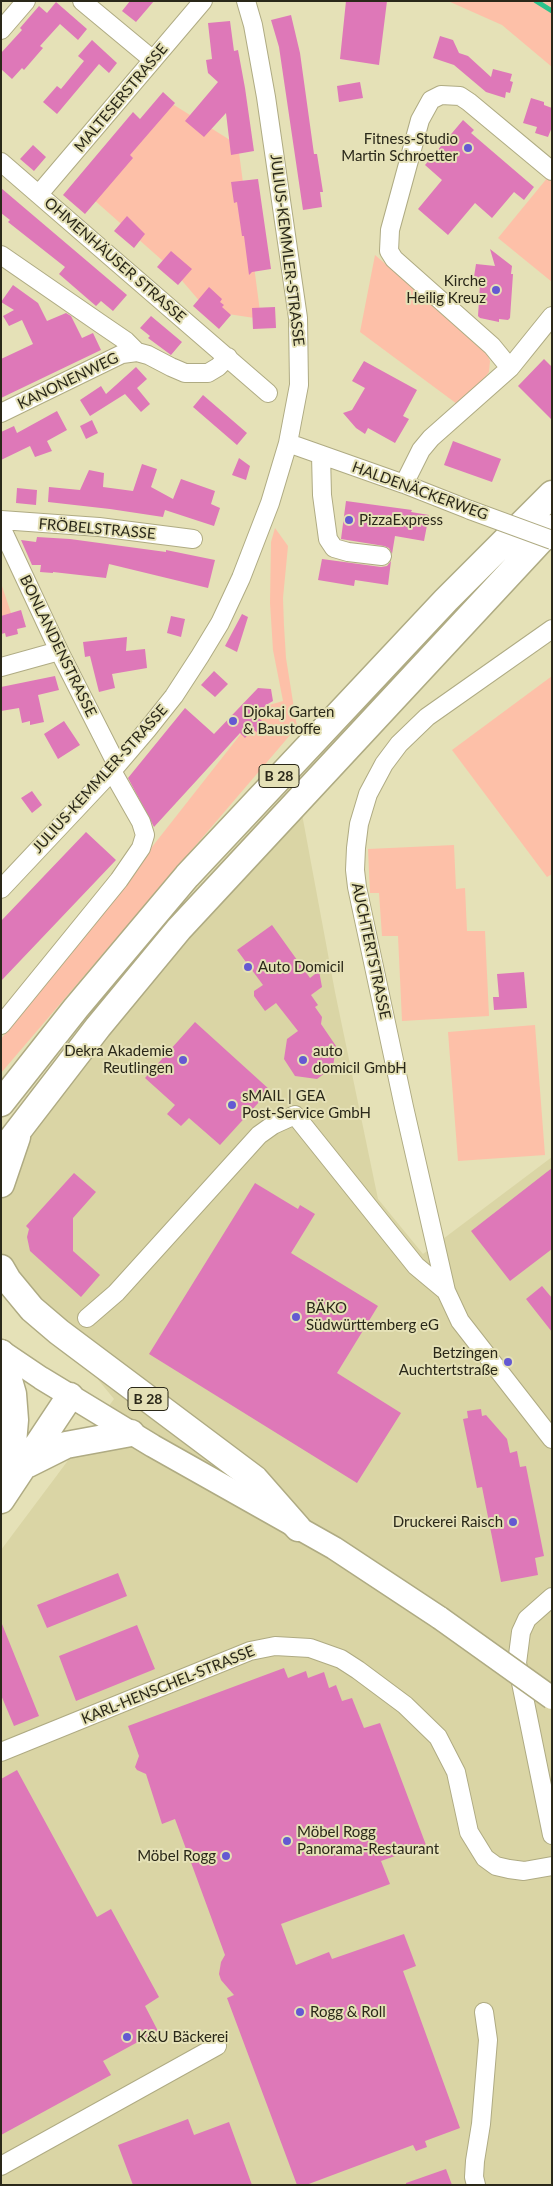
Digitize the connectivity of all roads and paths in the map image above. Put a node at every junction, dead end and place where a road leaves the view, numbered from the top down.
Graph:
1 (26, 1) edge
2 (82, 1) edge
3 (203, 1) edge
4 (246, 1) edge
5 (1, 30) edge
6 (153, 60) junction
7 (1, 162) edge
8 (552, 171) edge
9 (39, 194) junction
10 (1, 255) edge
11 (552, 316) edge
12 (136, 352) junction
13 (228, 358) junction
14 (510, 368) junction
15 (268, 393) dead end
16 (1, 414) edge
17 (288, 443) junction
18 (321, 454) junction
19 (404, 484) junction
20 (552, 494) edge
21 (1, 520) edge
22 (1, 527) edge
23 (552, 528) edge
24 (193, 540) dead end
25 (552, 540) edge
26 (382, 556) dead end
27 (552, 629) edge
28 (59, 651) junction
29 (1, 667) edge
30 (114, 768) junction
31 (1, 889) edge
32 (1, 1026) edge
33 (1, 1103) edge
34 (21, 1126) junction
35 (1, 1153) edge
36 (1, 1184) edge
37 (1, 1268) edge
38 (446, 1291) junction
39 (87, 1318) dead end
40 (1, 1352) edge
41 (70, 1396) junction
42 (131, 1433) junction
43 (552, 1439) edge
44 (26, 1466) junction
45 (1, 1478) edge
46 (1, 1500) edge
47 (298, 1528) junction
48 (552, 1597) edge
49 (552, 1698) edge
50 (1, 1752) edge
51 (552, 1835) edge
52 (552, 1866) edge
53 (484, 2012) dead end
54 (217, 2046) dead end
55 (1, 2166) edge
56 (476, 2185) edge

1 - 5 street
2 - 6 street
3 - 6 street, MALTESERSTRASSE
4 - 17 street, JULIUS-KEMMLER-STRASSE
6 - 9 street, MALTESERSTRASSE
7 - 9 street, OHMENHÄUSER STRASSE
8 - 14 street
9 - 13 street, OHMENHÄUSER STRASSE
10 - 12 street
11 - 14 street
12 - 13 street
12 - 16 street, KANONENWEG
13 - 15 street, OHMENHÄUSER STRASSE
14 - 19 street
17 - 18 street, HALDENÄCKERWEG
17 - 30 street, JULIUS-KEMMLER-STRASSE
18 - 19 street, HALDENÄCKERWEG
18 - 26 street
19 - 25 street, HALDENÄCKERWEG, bridge
20 - 33 highway, B 28
21 - 24 street, FRÖBELSTRASSE
22 - 28 street, BONLANDENSTRASSE
23 - 34 highway, B 28
27 - 38 street, AUCHTERTSTRASSE
28 - 29 street
28 - 30 street, BONLANDENSTRASSE
30 - 31 street, JULIUS-KEMMLER-STRASSE
30 - 32 street, BONLANDENSTRASSE
34 - 35 highway, B 28
34 - 36 highway, B 28
37 - 47 highway, B 28
38 - 39 street
38 - 43 street, AUCHTERTSTRASSE
40 - 41 main road
40 - 45 highway
41 - 42 main road
41 - 44 highway
42 - 44 highway
42 - 47 main road
44 - 46 highway
47 - 49 main road, bridge
48 - 51 street
50 - 52 street, KARL-HENSCHEL-STRASSE
53 - 56 street
54 - 55 street

